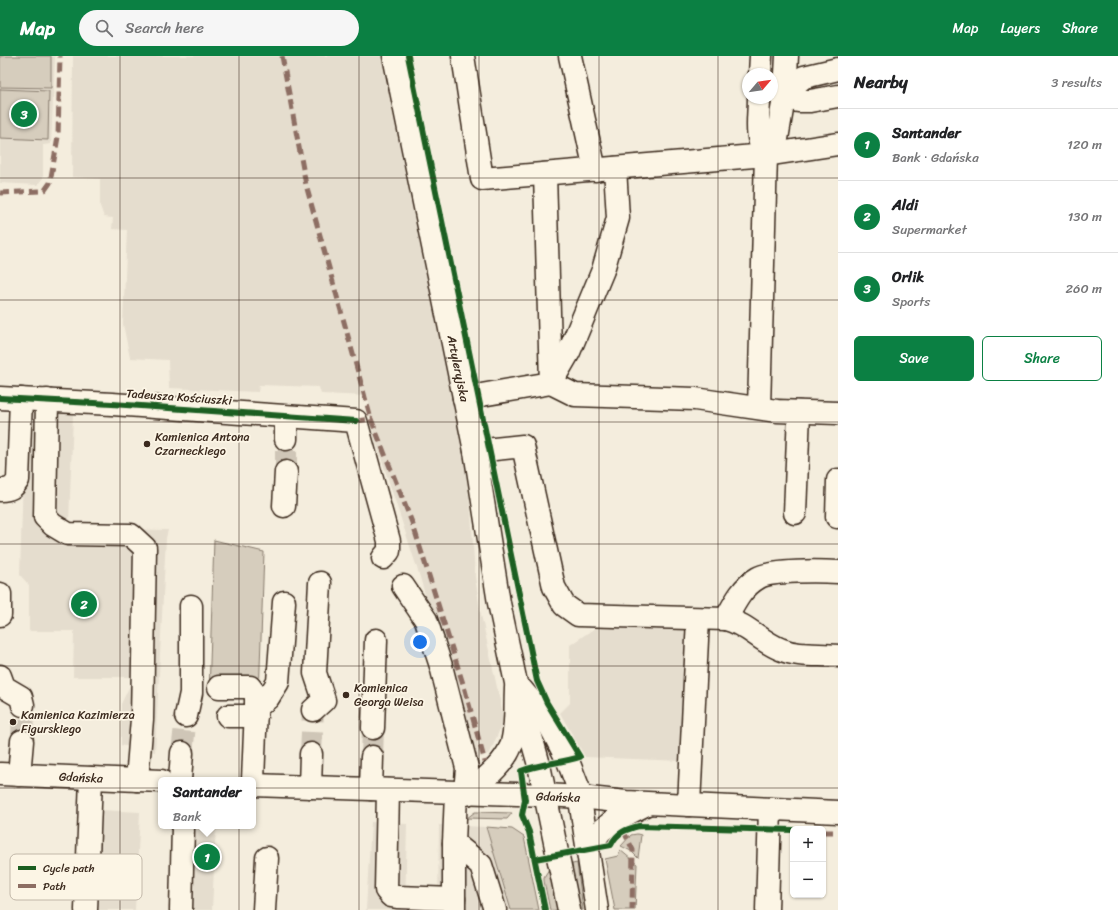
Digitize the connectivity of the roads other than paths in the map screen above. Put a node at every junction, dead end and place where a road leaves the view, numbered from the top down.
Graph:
1 (394, 56) edge
2 (463, 56) edge
3 (570, 56) edge
4 (761, 56) edge
5 (787, 56) edge
6 (760, 68) edge
7 (838, 69) edge
8 (778, 93) edge
9 (838, 96) edge
10 (759, 104) edge
11 (778, 104) edge
12 (838, 144) edge
13 (766, 155) junction
14 (605, 169) junction
15 (545, 174) junction
16 (551, 383) junction
17 (11, 398) edge
18 (464, 398) junction
19 (47, 400) junction
20 (759, 408) junction
21 (799, 412) junction
22 (838, 413) edge
23 (286, 417) junction
24 (286, 439) tunnel mouth
25 (475, 451) junction
26 (286, 472) tunnel mouth
27 (838, 480) edge
28 (0, 490) edge
29 (284, 506) dead end
30 (795, 513) dead end
31 (837, 517) dead end
32 (382, 558) dead end
33 (838, 572) edge
34 (320, 583) dead end
35 (403, 586) dead end
36 (0, 594) edge
37 (284, 602) dead end
38 (191, 606) dead end
39 (0, 615) edge
40 (698, 619) junction
41 (726, 619) junction
42 (376, 640) dead end
43 (838, 656) edge
44 (0, 676) edge
45 (516, 683) junction
46 (219, 687) dead end
47 (24, 704) dead end
48 (313, 710) tunnel mouth
49 (256, 712) junction
50 (186, 716) tunnel mouth
51 (228, 716) dead end
52 (373, 728) tunnel mouth
53 (22, 741) tunnel mouth
54 (182, 752) tunnel mouth
55 (311, 754) tunnel mouth
56 (372, 757) tunnel mouth
57 (10, 775) edge
58 (180, 777) edge
59 (253, 777) edge
60 (91, 778) junction
61 (137, 780) junction
62 (158, 781) edge
63 (256, 785) edge
64 (310, 787) junction
65 (380, 790) junction
66 (463, 793) junction
67 (546, 796) junction
68 (580, 797) junction
69 (649, 803) junction
70 (689, 805) junction
71 (770, 809) junction
72 (838, 812) edge
73 (183, 829) edge
74 (454, 843) junction
75 (587, 849) junction
76 (88, 854) edge
77 (267, 858) dead end
78 (86, 900) edge
79 (454, 905) edge
80 (86, 910) edge
81 (181, 910) edge
82 (264, 910) edge
83 (495, 910) edge
84 (569, 910) edge
85 (598, 910) edge
86 (767, 910) edge

1 - 18 main road, Artyleryjska
2 - 15 main road
3 - 14 main road
4 - 6 main road
5 - 8 main road
7 - 8 main road
8 - 9 main road
10 - 13 main road
11 - 13 main road
12 - 13 main road
13 - 14 main road
13 - 20 main road
14 - 15 main road
14 - 16 main road
15 - 16 main road
16 - 18 main road
16 - 20 main road
17 - 19 main road, Tadeusza Kościuszki
17 - 28 main road
18 - 25 main road, Artyleryjska
19 - 23 main road, Tadeusza Kościuszki
19 - 61 main road
20 - 21 main road
21 - 22 main road
21 - 30 main road
23 - 24 main road
23 - 32 main road, Tadeusza Kościuszki
25 - 40 main road
25 - 45 main road, Artyleryjska
26 - 29 main road
27 - 31 main road
33 - 41 main road
34 - 48 main road
35 - 66 main road
36 - 39 main road
37 - 49 main road
38 - 50 main road
40 - 41 main road
40 - 70 main road
41 - 43 main road
42 - 52 main road
44 - 47 main road
45 - 66 main road
45 - 67 main road, Artyleryjska
45 - 68 main road, Artyleryjska
46 - 49 main road
49 - 51 main road
49 - 59 main road
53 - 57 main road
54 - 58 main road
55 - 64 main road
56 - 65 main road
57 - 60 main road, Gdańska
60 - 61 main road, Gdańska
60 - 76 main road
61 - 62 main road, Gdańska
63 - 64 main road, Gdańska
64 - 65 main road, Gdańska
65 - 66 main road, Gdańska
65 - 79 main road
66 - 67 main road, Gdańska
66 - 74 main road
67 - 68 main road, Gdańska
67 - 84 main road, Artyleryjska
68 - 69 main road, Gdańska
68 - 75 main road, Artyleryjska
69 - 70 main road, Gdańska
69 - 75 main road
70 - 71 main road, Gdańska
71 - 72 main road, Gdańska
71 - 86 main road
73 - 81 main road
74 - 79 main road
74 - 83 main road
75 - 85 main road, Artyleryjska
77 - 82 main road
78 - 80 main road

